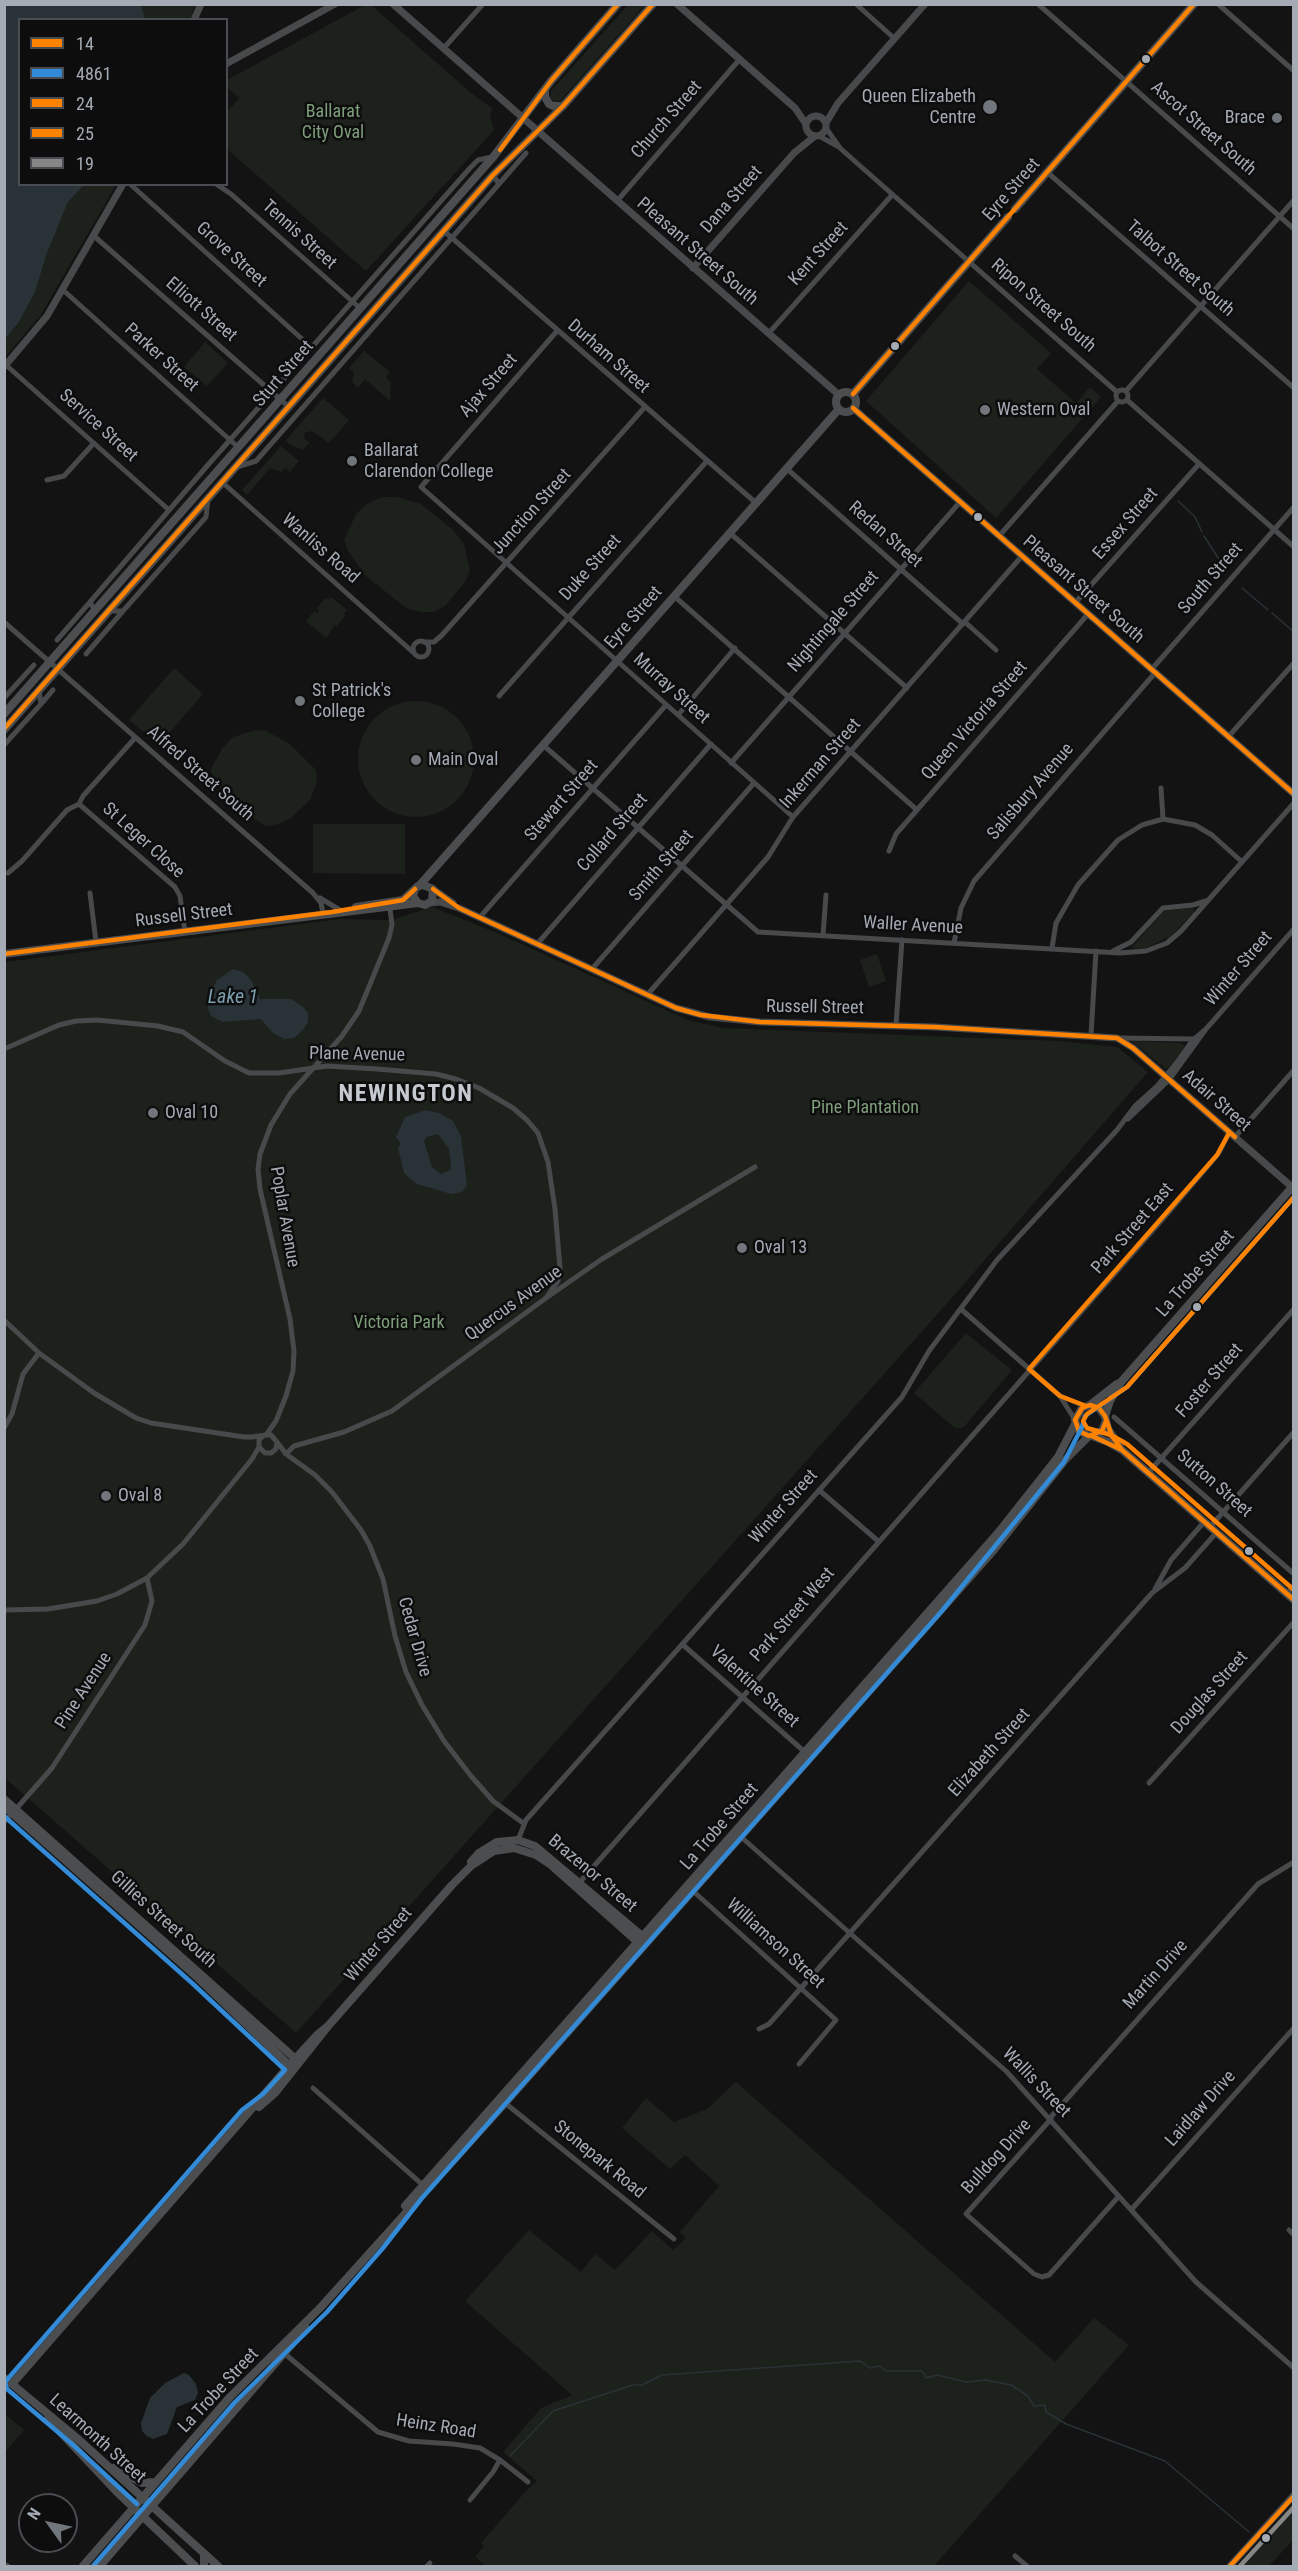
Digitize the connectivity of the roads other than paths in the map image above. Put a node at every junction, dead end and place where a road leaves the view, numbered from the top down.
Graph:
1 (201, 4) edge
2 (335, 4) edge
3 (393, 4) edge
4 (483, 4) edge
5 (618, 4) edge
6 (653, 4) edge
7 (677, 4) edge
8 (856, 4) edge
9 (925, 4) edge
10 (1038, 4) edge
11 (1194, 4) edge
12 (1218, 4) edge
13 (195, 18) edge
14 (896, 39) junction
15 (443, 49) junction
16 (739, 60) junction
17 (228, 63) edge
18 (1293, 70) edge
19 (1126, 82) junction
20 (545, 88) junction
21 (838, 103) junction
22 (563, 106) junction
23 (795, 108) junction
24 (816, 116) junction
25 (523, 118) junction
26 (826, 125) junction
27 (807, 127) junction
28 (537, 130) junction
29 (817, 136) junction
30 (840, 148) junction
31 (526, 153) dead end
32 (794, 153) junction
33 (494, 156) junction
34 (1047, 172) junction
35 (493, 175) junction
36 (498, 184) junction
37 (122, 186) edge
38 (132, 186) edge
39 (219, 186) edge
40 (892, 195) junction
41 (1293, 200) edge
42 (616, 201) junction
43 (1015, 209) joint
44 (1279, 216) junction
45 (1008, 217) joint
46 (1293, 229) edge
47 (444, 231) junction
48 (94, 236) junction
49 (452, 237) junction
50 (969, 262) junction
51 (693, 268) junction
52 (63, 290) junction
53 (353, 303) junction
54 (1200, 306) junction
55 (361, 309) junction
56 (557, 332) junction
57 (768, 334) junction
58 (312, 348) junction
59 (5, 366) edge
60 (1293, 388) edge
61 (1126, 391) junction
62 (272, 392) junction
63 (1117, 392) junction
64 (853, 394) junction
65 (839, 395) junction
66 (281, 400) junction
67 (1118, 400) junction
68 (1127, 400) junction
69 (289, 407) junction
70 (644, 408) junction
71 (853, 408) junction
72 (839, 409) junction
73 (231, 441) junction
74 (94, 443) junction
75 (239, 448) junction
76 (706, 461) junction
77 (1199, 464) junction
78 (237, 467) junction
79 (786, 468) junction
80 (47, 480) dead end
81 (223, 483) junction
82 (421, 487) joint
83 (208, 499) junction
84 (960, 502) junction
85 (756, 503) junction
86 (1293, 507) edge
87 (169, 510) junction
88 (1274, 530) junction
89 (730, 533) junction
90 (999, 536) junction
91 (1293, 546) edge
92 (1022, 556) junction
93 (506, 562) junction
94 (901, 569) junction
95 (674, 596) junction
96 (90, 602) junction
97 (1075, 603) junction
98 (94, 611) junction
99 (109, 611) junction
100 (123, 611) junction
101 (1088, 614) junction
102 (568, 616) junction
103 (4, 622) edge
104 (964, 623) junction
105 (845, 633) junction
106 (442, 635) junction
107 (398, 638) junction
108 (57, 640) dead end
109 (421, 641) junction
110 (735, 648) junction
111 (996, 650) dead end
112 (428, 652) junction
113 (87, 654) dead end
114 (415, 654) junction
115 (618, 660) junction
116 (50, 662) junction
117 (1293, 663) edge
118 (34, 665) dead end
119 (58, 670) junction
120 (1153, 672) junction
121 (907, 688) junction
122 (53, 690) dead end
123 (39, 691) junction
124 (499, 696) dead end
125 (789, 696) junction
126 (4, 698) edge
127 (41, 704) junction
128 (666, 705) junction
129 (4, 714) edge
130 (678, 715) junction
131 (4, 730) edge
132 (1228, 737) junction
133 (135, 738) junction
134 (711, 744) junction
135 (4, 745) edge
136 (543, 745) junction
137 (851, 751) junction
138 (731, 763) junction
139 (754, 783) junction
140 (593, 788) junction
141 (1161, 788) dead end
142 (1293, 794) edge
143 (1293, 803) edge
144 (79, 804) junction
145 (917, 810) junction
146 (793, 818) junction
147 (1163, 819) junction
148 (637, 828) junction
149 (453, 848) junction
150 (889, 851) dead end
151 (1241, 861) junction
152 (682, 867) junction
153 (8, 873) dead end
154 (417, 888) junction
155 (432, 889) junction
156 (90, 893) dead end
157 (826, 895) dead end
158 (316, 896) junction
159 (1209, 899) junction
160 (418, 903) junction
161 (429, 903) junction
162 (390, 905) junction
163 (726, 905) junction
164 (459, 908) junction
165 (336, 911) junction
166 (323, 913) junction
167 (480, 917) junction
168 (1293, 929) edge
169 (184, 932) junction
170 (823, 935) junction
171 (902, 940) junction
172 (96, 942) junction
173 (538, 943) junction
174 (954, 943) junction
175 (1052, 948) junction
176 (1096, 951) junction
177 (1108, 952) junction
178 (4, 954) edge
179 (592, 969) junction
180 (648, 994) junction
181 (896, 1025) junction
182 (1206, 1029) junction
183 (1091, 1035) junction
184 (1117, 1038) junction
185 (1193, 1039) junction
186 (4, 1049) edge
187 (314, 1067) junction
188 (1293, 1070) edge
189 (1167, 1078) junction
190 (1232, 1135) junction
191 (755, 1167) dead end
192 (1293, 1187) edge
193 (546, 1298) junction
194 (1293, 1309) edge
195 (962, 1310) junction
196 (4, 1320) edge
197 (39, 1353) junction
198 (1029, 1369) junction
199 (1121, 1382) junction
200 (1060, 1396) junction
201 (1088, 1406) junction
202 (1114, 1417) dead end
203 (1106, 1418) junction
204 (276, 1420) junction
205 (1075, 1422) junction
206 (4, 1428) edge
207 (1293, 1432) edge
208 (265, 1435) junction
209 (1090, 1436) junction
210 (244, 1437) junction
211 (277, 1441) junction
212 (258, 1446) junction
213 (1122, 1450) junction
214 (274, 1451) junction
215 (265, 1453) junction
216 (286, 1454) junction
217 (1161, 1458) junction
218 (252, 1459) junction
219 (1148, 1473) junction
220 (819, 1490) junction
221 (1223, 1512) junction
222 (1210, 1527) junction
223 (878, 1541) junction
224 (1293, 1574) edge
225 (147, 1578) junction
226 (1293, 1586) edge
227 (1152, 1593) junction
228 (1286, 1594) junction
229 (1293, 1600) edge
230 (4, 1610) edge
231 (1293, 1623) edge
232 (682, 1644) junction
233 (742, 1696) junction
234 (808, 1755) junction
235 (1149, 1783) dead end
236 (4, 1799) edge
237 (4, 1806) edge
238 (14, 1811) junction
239 (4, 1821) edge
240 (523, 1823) junction
241 (738, 1834) junction
242 (518, 1844) junction
243 (1293, 1862) edge
244 (577, 1884) junction
245 (690, 1888) junction
246 (850, 1933) junction
247 (161, 1942) junction
248 (643, 1942) junction
249 (801, 1988) junction
250 (1293, 2028) edge
251 (759, 2029) dead end
252 (295, 2064) junction
253 (799, 2064) dead end
254 (313, 2088) dead end
255 (503, 2101) junction
256 (1050, 2119) junction
257 (425, 2187) junction
258 (1119, 2196) junction
259 (1131, 2210) junction
260 (674, 2239) dead end
261 (321, 2307) junction
262 (285, 2354) junction
263 (1293, 2368) edge
264 (4, 2377) edge
265 (247, 2380) junction
266 (12, 2384) junction
267 (33, 2402) junction
268 (210, 2432) junction
269 (185, 2448) junction
270 (500, 2460) junction
271 (102, 2461) junction
272 (157, 2482) junction
273 (528, 2482) dead end
274 (1293, 2495) edge
275 (142, 2499) junction
276 (470, 2500) dead end
277 (151, 2507) junction
278 (134, 2509) junction
279 (142, 2517) junction
280 (204, 2554) junction
281 (1015, 2556) dead end
282 (84, 2566) edge
283 (100, 2566) edge
284 (195, 2566) edge
285 (204, 2566) edge
286 (218, 2566) edge
287 (1027, 2566) edge
288 (1230, 2566) edge

1 - 13 street
2 - 17 street
3 - 15 street, Pleasant Street South
4 - 15 street
5 - 20 main road, Sturt Street
6 - 22 main road, Sturt Street
7 - 16 street
8 - 14 street
9 - 14 street
10 - 19 street, Ascot Street South
11 - 19 main road, Eyre Street
12 - 18 street
14 - 21 street
15 - 25 street, Pleasant Street South
16 - 23 street
16 - 42 street, Church Street
19 - 34 main road, Eyre Street
19 - 44 street, Ascot Street South
20 - 22 main road
20 - 25 main road, Sturt Street
21 - 24 street
21 - 26 street
22 - 28 main road, Sturt Street
23 - 24 street
23 - 27 street
24 - 26 street
24 - 27 street, Dana Street
25 - 28 street, Pleasant Street South
25 - 33 main road, Sturt Street
26 - 29 street, Dana Street
26 - 30 street, Ripon Street South
27 - 29 street
27 - 32 street, Dana Street
28 - 35 main road, Sturt Street
28 - 42 street, Pleasant Street South
29 - 30 street, Ripon Street South
29 - 32 street, Dana Street
30 - 40 street, Ripon Street South
31 - 36 street, Sturt Street
32 - 51 street, Dana Street
33 - 53 street, Sturt Street
33 - 55 main road, Sturt Street
34 - 43 main road, Eyre Street
34 - 54 street, Talbot Street South
35 - 36 street
35 - 47 main road, Sturt Street
36 - 49 street, Sturt Street
37 - 48 street
38 - 58 street, Grove Street
39 - 53 street, Tennis Street
40 - 50 street, Ripon Street South
40 - 57 street, Kent Street
41 - 44 street
42 - 51 street, Pleasant Street South
43 - 45 street, Eyre Street
44 - 46 street, Ascot Street South
44 - 54 street
45 - 50 main road, Eyre Street
47 - 49 street, Durham Street
47 - 69 main road, Sturt Street
48 - 52 street
48 - 62 street, Elliott Street
49 - 56 street, Durham Street
49 - 78 street, Sturt Street
50 - 63 street, Ripon Street South
50 - 64 main road, Eyre Street
51 - 57 street, Pleasant Street South
52 - 59 street
52 - 73 street, Parker Street
53 - 55 street, Tennis Street
53 - 58 street, Sturt Street
54 - 60 street, Talbot Street South
54 - 61 street
55 - 66 main road, Sturt Street
56 - 70 street, Durham Street
56 - 82 street, Ajax Street
57 - 65 street, Pleasant Street South
58 - 62 street, Sturt Street
59 - 74 street, Service Street
61 - 63 street
61 - 68 street
62 - 66 street, Elliott Street
62 - 73 street, Sturt Street
63 - 67 street
64 - 65 main road
64 - 71 main road
65 - 72 main road
66 - 69 street, Elliott Street
66 - 75 main road, Sturt Street
67 - 68 street
67 - 90 street
68 - 77 street
69 - 78 main road, Sturt Street
70 - 76 street, Durham Street
70 - 93 street, Junction Street
71 - 72 main road
71 - 84 street, Pleasant Street South
72 - 79 main road, Eyre Street
73 - 75 street, Parker Street
73 - 87 street, Sturt Street
74 - 80 street
74 - 87 street, Service Street
75 - 98 main road, Sturt Street
76 - 85 street, Durham Street
76 - 102 street, Duke Street
77 - 88 street
77 - 97 street, Essex Street
78 - 81 main road, Sturt Street
79 - 85 main road, Eyre Street
79 - 94 street, Redan Street
81 - 83 main road, Sturt Street
81 - 107 street, Wanliss Road
82 - 93 street, Murray Street
83 - 99 main road, Sturt Street
83 - 100 street, Sturt Street
84 - 90 street, Pleasant Street South
84 - 94 street, Nightingale Street
85 - 89 main road, Eyre Street
86 - 88 street, South Street
87 - 96 street, Sturt Street
88 - 91 street
88 - 120 street, South Street
89 - 95 main road, Eyre Street
89 - 105 street
90 - 92 street, Pleasant Street South
92 - 97 street, Pleasant Street South
92 - 104 street, Inkerman Street
93 - 102 street, Murray Street
93 - 106 street, Junction Street
94 - 104 street, Redan Street
94 - 105 street, Nightingale Street
95 - 110 street
95 - 115 main road, Eyre Street
96 - 98 street
96 - 108 street, Sturt Street
97 - 101 street, Pleasant Street South
98 - 116 main road, Sturt Street
99 - 100 street
99 - 119 main road, Sturt Street
100 - 113 street, Sturt Street
101 - 120 street, Pleasant Street South
101 - 145 street, Queen Victoria Street
102 - 115 street, Murray Street
102 - 124 street, Duke Street
103 - 116 street, Alfred Street South
104 - 111 street, Redan Street
104 - 121 street, Inkerman Street
105 - 121 street
105 - 125 street, Nightingale Street
106 - 109 street, Junction Street
106 - 112 street, Junction Street
107 - 109 street
107 - 114 street, Wanliss Road
109 - 112 street
109 - 114 street
110 - 125 street
110 - 130 street
112 - 114 street
115 - 128 street, Murray Street
115 - 136 main road, Eyre Street
116 - 119 street, Alfred Street South
116 - 129 main road, Sturt Street
117 - 132 street
118 - 126 street
119 - 123 main road, Sturt Street
119 - 133 street, Alfred Street South
120 - 132 street, Pleasant Street South
120 - 174 street, Salisbury Avenue
121 - 137 street, Inkerman Street
122 - 127 street
123 - 127 street
123 - 131 main road, Sturt Street
125 - 137 street
125 - 138 street, Nightingale Street
127 - 135 street
128 - 130 street, Murray Street
128 - 140 street, Stewart Street
130 - 134 street, Murray Street
132 - 142 street, Pleasant Street South
133 - 144 street
133 - 158 street, Alfred Street South
134 - 138 street, Murray Street
134 - 148 street, Collard Street
136 - 140 street, Waller Avenue
136 - 149 main road, Eyre Street
137 - 145 street
137 - 146 street, Inkerman Street
138 - 139 street, Murray Street
139 - 146 street, Murray Street
139 - 152 street, Smith Street
140 - 148 street, Waller Avenue
140 - 167 street, Stewart Street
141 - 147 street
143 - 151 street, Waller Avenue
144 - 153 street, St Leger Close
144 - 169 street, St Leger Close
145 - 150 street, Queen Victoria Street
146 - 163 street, Inkerman Street
147 - 151 street
147 - 175 street
148 - 152 street, Waller Avenue
148 - 173 street, Collard Street
149 - 154 main road, Eyre Street
149 - 155 main road, Eyre Street
151 - 159 street, Waller Avenue
152 - 163 street, Waller Avenue
152 - 179 street, Smith Street
154 - 155 main road
154 - 160 main road
154 - 162 main road, Russell Street
155 - 161 main road
155 - 164 street, Russell Street
156 - 172 street
157 - 170 street
158 - 165 street
158 - 166 street, Alfred Street South
159 - 177 street
159 - 177 street, Waller Avenue
160 - 161 main road
160 - 162 main road, Russell Street
161 - 164 street, Russell Street
162 - 165 main road, Russell Street
162 - 187 street, Poplar Avenue
163 - 170 street, Waller Avenue
163 - 180 street, Inkerman Street
164 - 167 street, Russell Street
165 - 166 main road, Russell Street
166 - 169 main road, Russell Street
167 - 173 street, Russell Street
168 - 182 street, Winter Street
169 - 172 main road, Russell Street
170 - 171 street, Waller Avenue
171 - 174 street, Waller Avenue
171 - 181 street
172 - 178 main road, Russell Street
173 - 179 street, Russell Street
174 - 175 street, Waller Avenue
175 - 176 street, Waller Avenue
176 - 177 street, Waller Avenue
176 - 183 street
179 - 180 street, Russell Street
180 - 181 street, Russell Street
181 - 183 street, Russell Street
182 - 185 street, Winter Street
182 - 189 street, Winter Street
183 - 184 street, Russell Street
184 - 185 street, Russell Street
184 - 189 street, Adair Street
185 - 189 street, Winter Street
186 - 187 street, Plane Avenue
187 - 193 street, Plane Avenue
187 - 204 street, Poplar Avenue
188 - 190 street, Park Street East
189 - 190 street, Adair Street
189 - 195 street, Winter Street
190 - 192 street, Adair Street
190 - 198 street, Park Street East
191 - 193 street, Quercus Avenue
192 - 199 main road, La Trobe Street
193 - 216 street, Quercus Avenue
194 - 217 street, Foster Street
195 - 198 street
195 - 220 street, Winter Street
196 - 197 street
197 - 206 street
197 - 210 street
198 - 200 street
198 - 223 street, Park Street West
199 - 201 main road, La Trobe Street
199 - 203 main road, La Trobe Street
200 - 201 street
200 - 205 street
201 - 203 main road
201 - 205 main road
202 - 217 street, Sutton Street
203 - 209 main road
203 - 213 main road, Sutton Street
204 - 208 street, Poplar Avenue
204 - 211 street, Poplar Avenue
205 - 209 main road
205 - 234 main road, La Trobe Street
207 - 221 street
208 - 210 street
208 - 211 street
208 - 212 street
209 - 213 main road, Sutton Street
209 - 234 main road, La Trobe Street
210 - 212 street
211 - 214 street
211 - 216 street, Cedar Drive
212 - 215 street
212 - 218 street
213 - 219 main road, Sutton Street
214 - 215 street
214 - 216 street, Cedar Drive
215 - 218 street
216 - 240 street, Cedar Drive
217 - 219 street, Foster Street
217 - 221 street, Sutton Street
218 - 225 street
219 - 222 main road, Sutton Street
220 - 223 street
220 - 232 street, Winter Street
221 - 222 street
221 - 224 street, Sutton Street
222 - 227 street, Elizabeth Street
222 - 227 street, Elizabeth Street
222 - 228 main road, Sutton Street
223 - 233 street, Park Street West
225 - 230 street
225 - 238 street, Pine Avenue
226 - 228 street
227 - 246 street, Elizabeth Street
228 - 229 main road, Sutton Street
231 - 235 street, Douglas Street
232 - 233 street, Valentine Street
232 - 240 street, Winter Street
233 - 234 street, Valentine Street
233 - 244 street, Park Street West
234 - 241 main road, La Trobe Street
236 - 238 main road, Gillies Street South
237 - 238 main road, Gillies Street South
238 - 239 street, Pine Avenue
238 - 247 main road, Gillies Street South
240 - 242 street, Winter Street
241 - 245 main road, La Trobe Street
241 - 246 street, Wallis Street
242 - 244 main road, Brazenor Street
242 - 252 main road, Winter Street
243 - 256 street, Martin Drive
244 - 248 main road, Brazenor Street
245 - 248 main road, La Trobe Street
245 - 249 street, Williamson Street
246 - 249 street, Elizabeth Street
246 - 256 street, Wallis Street
247 - 252 main road, Gillies Street South
247 - 252 main road, Gillies Street South
248 - 255 main road, La Trobe Street
249 - 251 street, Elizabeth Street
249 - 253 street, Williamson Street
250 - 259 street, Laidlaw Drive
252 - 266 main road, Winter Street
254 - 257 street
255 - 257 main road, La Trobe Street
255 - 260 street, Stonepark Road
256 - 258 street, Wallis Street
256 - 258 street, Bulldog Drive
257 - 261 main road, La Trobe Street
258 - 259 street, Wallis Street
259 - 263 street, Wallis Street
261 - 262 main road, La Trobe Street
261 - 265 main road, La Trobe Street
262 - 265 main road
262 - 268 main road, La Trobe Street
262 - 270 street, Heinz Road
264 - 266 street, Learmonth Street
265 - 269 main road, La Trobe Street
266 - 267 main road, Learmonth Street
267 - 271 main road, Learmonth Street
267 - 278 main road, Learmonth Street
268 - 269 main road
268 - 277 main road, La Trobe Street
269 - 272 main road, La Trobe Street
270 - 273 street, Heinz Road
270 - 276 street
271 - 272 main road
271 - 275 main road, Learmonth Street
272 - 275 main road, La Trobe Street
274 - 288 street
275 - 277 main road, Learmonth Street
275 - 278 main road, La Trobe Street
277 - 279 main road, La Trobe Street
277 - 280 main road, Learmonth Street
278 - 279 main road, Learmonth Street
278 - 282 main road, La Trobe Street
279 - 283 main road, La Trobe Street
279 - 284 main road, Learmonth Street
280 - 285 main road
280 - 286 main road, Learmonth Street
281 - 287 street

